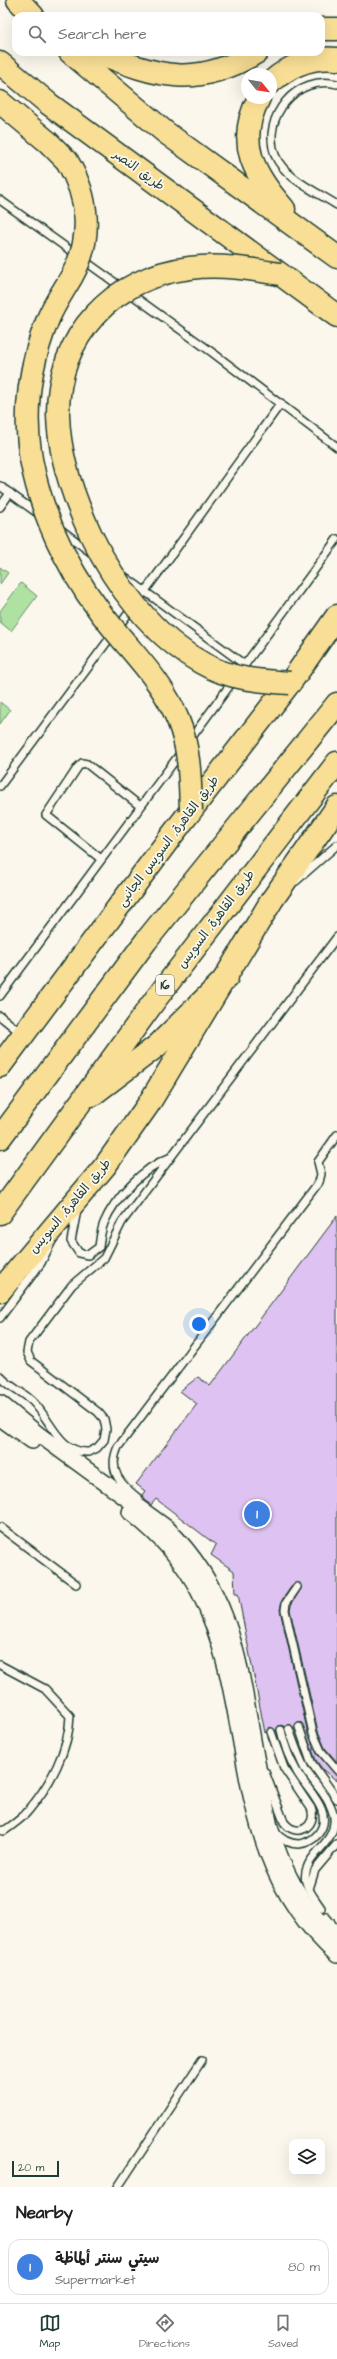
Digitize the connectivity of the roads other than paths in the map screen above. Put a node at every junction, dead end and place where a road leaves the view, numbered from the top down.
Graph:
1 (18, 0) edge
2 (29, 12) edge
3 (325, 29) edge
4 (337, 29) edge
5 (75, 56) edge
6 (107, 56) edge
7 (249, 56) edge
8 (337, 59) edge
9 (0, 63) edge
10 (277, 78) edge
11 (337, 84) edge
12 (0, 102) edge
13 (257, 104) edge
14 (0, 200) edge
15 (337, 205) edge
16 (304, 233) junction
17 (337, 257) edge
18 (280, 274) junction
19 (337, 316) edge
20 (281, 403) junction
21 (337, 447) edge
22 (0, 486) edge
23 (10, 494) junction
24 (0, 507) edge
25 (337, 539) edge
26 (144, 591) junction
27 (337, 616) edge
28 (245, 665) junction
29 (290, 683) junction
30 (337, 704) edge
31 (337, 763) edge
32 (0, 786) edge
33 (140, 806) junction
34 (337, 807) edge
35 (191, 811) junction
36 (337, 822) edge
37 (321, 846) junction
38 (337, 846) edge
39 (337, 850) edge
40 (101, 859) junction
41 (337, 937) edge
42 (227, 977) junction
43 (0, 996) edge
44 (0, 1016) edge
45 (23, 1034) junction
46 (0, 1066) edge
47 (77, 1105) junction
48 (337, 1136) edge
49 (0, 1138) edge
50 (170, 1158) junction
51 (81, 1194) junction
52 (0, 1213) edge
53 (56, 1222) junction
54 (0, 1292) edge
55 (0, 1318) edge
56 (0, 1376) edge
57 (0, 1402) edge
58 (0, 1418) edge
59 (139, 1499) dead end
60 (150, 1507) dead end
61 (0, 1527) edge
62 (181, 1542) junction
63 (76, 1584) dead end
64 (297, 1587) dead end
65 (0, 1665) edge
66 (299, 1727) dead end
67 (290, 1729) dead end
68 (281, 1730) dead end
69 (271, 1732) dead end
70 (255, 1752) junction
71 (337, 1770) edge
72 (337, 1799) edge
73 (270, 1827) junction
74 (0, 1830) edge
75 (337, 1844) edge
76 (309, 1889) junction
77 (321, 1908) dead end
78 (326, 1916) dead end
79 (337, 1930) edge
80 (337, 1939) edge
81 (337, 1955) edge
82 (202, 2060) dead end
83 (118, 2187) edge

1 - 2 main road
3 - 4 main road
5 - 16 main road
6 - 7 main road
8 - 10 main road
9 - 18 main road, طريق النصر
11 - 15 lane
12 - 35 main road, bridge
13 - 16 main road
14 - 20 lane
16 - 17 main road
18 - 19 main road, طريق النصر
18 - 29 main road, bridge
20 - 21 lane
20 - 26 lane
22 - 23 lane
23 - 24 lane
23 - 26 lane
25 - 28 lane
26 - 28 lane
26 - 32 lane
27 - 29 main road, طريق القاهرة, السويس الجانبى
28 - 33 lane
29 - 35 main road, طريق القاهرة, السويس الجانبى
30 - 49 main road
31 - 47 main road, طريق القاهرة, السويس / 16
33 - 40 lane
33 - 40 lane
34 - 37 main road
35 - 45 main road, طريق القاهرة, السويس الجانبى
36 - 37 main road
37 - 38 lane
37 - 39 lane
37 - 42 main road
40 - 43 lane
41 - 50 lane
42 - 47 main road
42 - 51 main road, طريق القاهرة, السويس
44 - 45 lane
45 - 46 main road, طريق القاهرة, السويس الجانبى
47 - 52 main road, طريق القاهرة, السويس / 16
48 - 59 lane
50 - 51 lane
50 - 56 lane
51 - 53 main road, طريق القاهرة, السويس
53 - 54 main road, طريق القاهرة, السويس
53 - 55 lane
57 - 62 street
58 - 81 street
60 - 62 lane
61 - 63 lane
62 - 70 street
64 - 71 lane
65 - 74 lane
66 - 72 lane
67 - 76 lane
68 - 73 lane
69 - 70 lane
70 - 73 street
73 - 80 street
75 - 76 lane
76 - 77 lane
78 - 79 lane
82 - 83 lane

